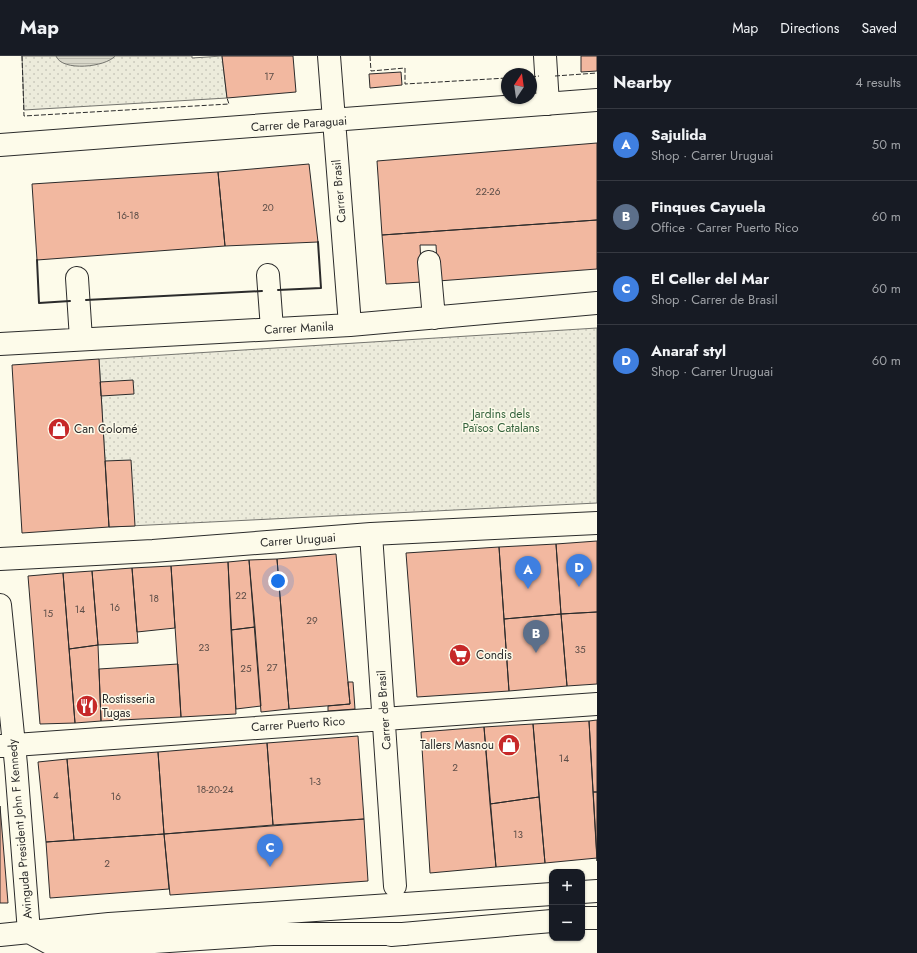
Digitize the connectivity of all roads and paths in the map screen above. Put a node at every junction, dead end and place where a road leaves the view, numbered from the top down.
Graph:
1 (329, 56) edge
2 (545, 56) edge
3 (597, 100) edge
4 (548, 104) junction
5 (333, 121) junction
6 (0, 145) edge
7 (429, 262) dead end
8 (268, 275) dead end
9 (77, 278) dead end
10 (597, 303) edge
11 (434, 318) junction
12 (350, 325) junction
13 (272, 329) junction
14 (82, 340) junction
15 (0, 344) edge
16 (597, 523) edge
17 (371, 534) junction
18 (0, 559) edge
19 (0, 606) edge
20 (597, 704) edge
21 (384, 718) junction
22 (6, 745) edge
23 (395, 886) dead end
24 (597, 891) edge
25 (585, 892) edge
26 (549, 894) edge
27 (585, 918) edge
28 (597, 918) edge
29 (549, 921) edge
30 (29, 932) junction
31 (406, 934) junction
32 (0, 935) edge
33 (195, 953) edge

1 - 5 street, Carrer Brasil
2 - 4 street
3 - 4 street, Carrer de Paraguai
4 - 5 street, Carrer de Paraguai
5 - 6 street, Carrer de Paraguai
5 - 12 street, Carrer Brasil
7 - 11 street
8 - 13 street
9 - 14 street
10 - 11 street, Carrer Manila
11 - 12 street, Carrer Manila
12 - 13 street, Carrer Manila
13 - 14 street, Carrer Manila
14 - 15 street, Carrer Manila
16 - 17 street, Carrer Uruguai
17 - 18 street, Carrer Uruguai
17 - 21 street, Carrer de Brasil
19 - 22 street, Avinguda President John F Kennedy
20 - 21 street, Carrer Puerto Rico
21 - 22 street, Carrer Puerto Rico
21 - 23 street, Carrer de Brasil
22 - 30 street, Avinguda President John F Kennedy
24 - 25 street
26 - 30 street
27 - 28 street
29 - 31 street
30 - 31 street
30 - 32 street
31 - 33 street

